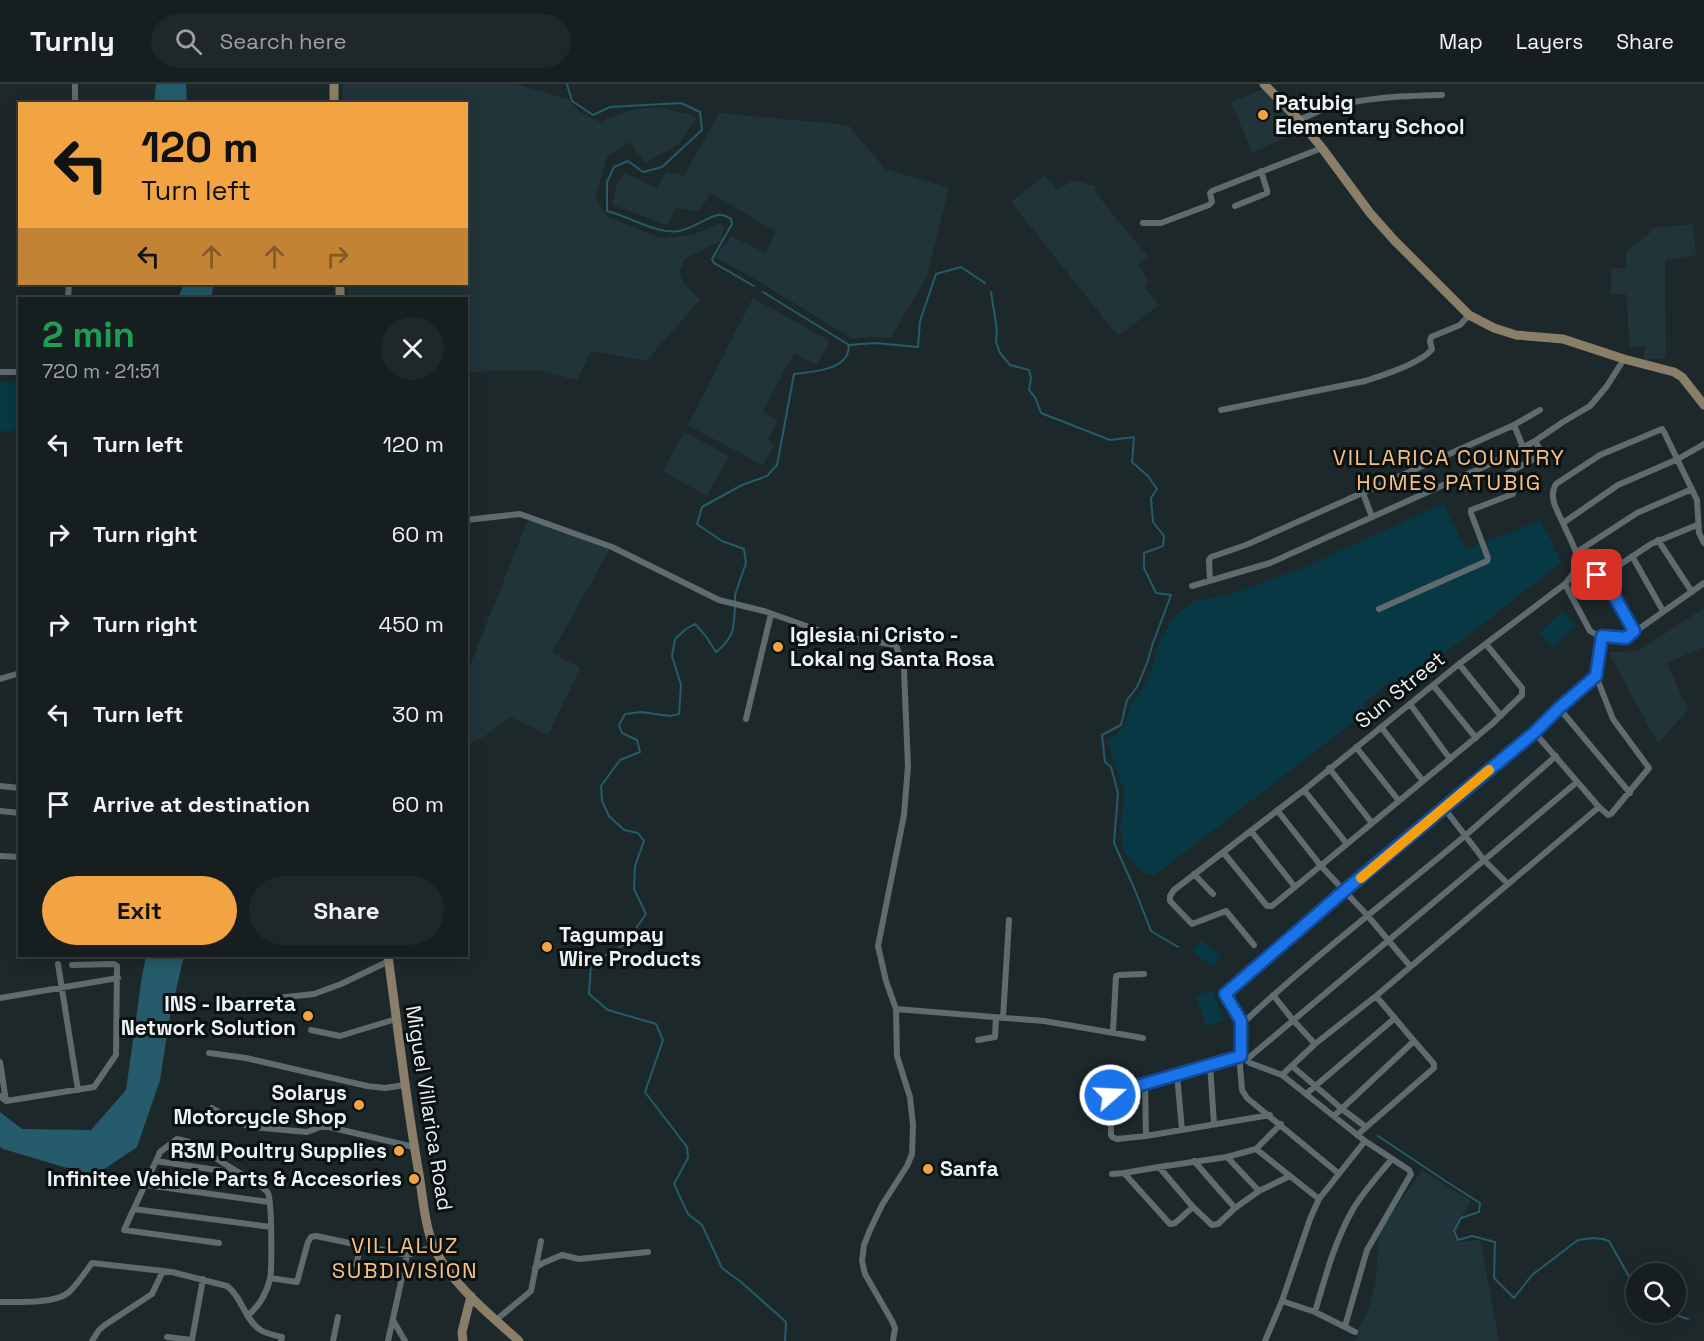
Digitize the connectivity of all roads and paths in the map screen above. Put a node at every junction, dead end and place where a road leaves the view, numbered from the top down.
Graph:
1 (75, 84) edge
2 (334, 84) edge
3 (1264, 84) edge
4 (1442, 95) dead end
5 (75, 102) edge
6 (334, 102) edge
7 (1299, 120) junction
8 (1322, 148) junction
9 (1261, 171) junction
10 (1235, 206) dead end
11 (1143, 223) dead end
12 (1469, 315) junction
13 (1624, 359) junction
14 (0, 372) edge
15 (18, 372) edge
16 (1704, 405) edge
17 (1221, 410) dead end
18 (1540, 410) dead end
19 (1514, 425) junction
20 (1535, 441) junction
21 (1704, 444) edge
22 (1523, 447) junction
23 (1678, 459) junction
24 (1692, 489) junction
25 (1363, 493) junction
26 (1372, 517) junction
27 (468, 520) edge
28 (1563, 523) junction
29 (1697, 525) junction
30 (1658, 540) junction
31 (1704, 543) edge
32 (1577, 552) junction
33 (1632, 556) junction
34 (1575, 569) junction
35 (1603, 576) junction
36 (1210, 580) junction
37 (1565, 584) junction
38 (1704, 584) edge
39 (1192, 586) dead end
40 (1692, 592) junction
41 (1379, 609) dead end
42 (1663, 611) junction
43 (771, 614) junction
44 (1634, 631) junction
45 (1602, 636) junction
46 (1486, 644) junction
47 (1459, 664) junction
48 (18, 674) edge
49 (1596, 676) junction
50 (0, 679) edge
51 (1433, 685) junction
52 (1410, 704) junction
53 (1559, 708) junction
54 (1501, 716) junction
55 (746, 719) dead end
56 (1381, 727) junction
57 (1535, 732) junction
58 (1476, 738) junction
59 (1356, 747) junction
60 (1556, 756) junction
61 (1450, 759) junction
62 (1329, 768) junction
63 (1423, 781) junction
64 (1576, 782) junction
65 (0, 786) edge
66 (18, 788) edge
67 (1304, 790) junction
68 (1630, 793) junction
69 (1399, 801) junction
70 (1599, 807) junction
71 (1444, 808) junction
72 (1277, 810) junction
73 (0, 811) edge
74 (18, 813) edge
75 (1372, 823) junction
76 (1251, 831) junction
77 (1466, 835) junction
78 (1347, 844) junction
79 (1223, 852) junction
80 (0, 856) edge
81 (18, 857) edge
82 (1484, 860) junction
83 (1321, 866) junction
84 (1194, 874) junction
85 (1508, 884) junction
86 (1295, 887) junction
87 (1344, 891) junction
88 (1213, 894) dead end
89 (1367, 915) junction
90 (1009, 920) dead end
91 (1388, 940) junction
92 (1254, 945) dead end
93 (389, 958) edge
94 (58, 964) dead end
95 (72, 965) dead end
96 (1410, 966) junction
97 (1144, 974) dead end
98 (118, 978) junction
99 (61, 986) junction
100 (1273, 995) junction
101 (1376, 996) junction
102 (0, 998) edge
103 (277, 998) dead end
104 (896, 1009) junction
105 (396, 1018) junction
106 (1000, 1018) junction
107 (1395, 1018) junction
108 (1293, 1020) junction
109 (1242, 1024) junction
110 (311, 1030) dead end
111 (1113, 1032) junction
112 (1143, 1038) dead end
113 (978, 1040) dead end
114 (1414, 1041) junction
115 (1315, 1044) junction
116 (209, 1053) dead end
117 (1244, 1058) junction
118 (0, 1062) edge
119 (1210, 1064) junction
120 (1292, 1066) junction
121 (1177, 1074) junction
122 (1282, 1075) junction
123 (405, 1084) junction
124 (1145, 1084) junction
125 (1314, 1086) junction
126 (78, 1090) junction
127 (1306, 1094) junction
128 (3, 1099) edge
129 (212, 1108) dead end
130 (1342, 1109) junction
131 (1270, 1115) junction
132 (1334, 1116) junction
133 (1214, 1124) junction
134 (1281, 1124) junction
135 (1366, 1127) junction
136 (1182, 1130) junction
137 (1357, 1135) junction
138 (1146, 1136) junction
139 (1365, 1141) junction
140 (414, 1147) junction
141 (1256, 1149) junction
142 (1227, 1157) junction
143 (1391, 1160) junction
144 (156, 1161) junction
145 (1194, 1161) junction
146 (1159, 1167) junction
147 (1124, 1173) junction
148 (1338, 1173) junction
149 (241, 1174) junction
150 (1112, 1174) dead end
151 (1290, 1176) junction
152 (146, 1185) junction
153 (1259, 1191) junction
154 (1319, 1199) junction
155 (269, 1202) junction
156 (1194, 1207) junction
157 (1235, 1208) junction
158 (134, 1209) junction
159 (271, 1227) junction
160 (542, 1241) dead end
161 (219, 1243) dead end
162 (361, 1245) junction
163 (434, 1247) junction
164 (648, 1252) dead end
165 (407, 1255) junction
166 (356, 1265) dead end
167 (535, 1268) junction
168 (163, 1271) junction
169 (270, 1278) junction
170 (203, 1279) junction
171 (471, 1296) junction
172 (1282, 1301) junction
173 (0, 1302) edge
174 (1315, 1312) junction
175 (248, 1315) junction
176 (338, 1317) dead end
177 (496, 1320) junction
178 (394, 1322) junction
179 (1345, 1326) junction
180 (1355, 1332) dead end
181 (167, 1337) dead end
182 (92, 1341) edge
183 (281, 1341) edge
184 (333, 1341) edge
185 (388, 1341) edge
186 (405, 1341) edge
187 (463, 1341) edge
188 (519, 1341) edge
189 (893, 1341) edge
190 (1265, 1341) edge

1 - 5 street
2 - 6 main road
3 - 7 main road
4 - 7 street
7 - 8 main road
8 - 9 street
8 - 12 main road
9 - 10 street
9 - 11 street
12 - 13 main road
12 - 17 street
13 - 16 main road
13 - 20 street
14 - 15 street
18 - 19 street
19 - 22 street
19 - 25 street
20 - 22 street
20 - 41 street
21 - 23 street
22 - 26 street
23 - 24 street
23 - 28 street
23 - 28 street
24 - 29 street
24 - 32 street
25 - 26 street
25 - 36 street
26 - 36 street
27 - 43 street
28 - 32 street
29 - 30 street
29 - 31 street
30 - 33 street
30 - 40 street
32 - 34 street, Sun Street
33 - 35 street
33 - 42 street
34 - 35 street
34 - 37 street, Sun Street
35 - 44 street
36 - 39 street
37 - 45 street
37 - 46 street, Sun Street
38 - 40 street
40 - 42 street
42 - 44 street
43 - 55 street
43 - 104 street
44 - 45 street
45 - 49 street
46 - 47 street, Sun Street
46 - 54 street
47 - 51 street, Sun Street
47 - 54 street
48 - 50 street
49 - 53 street
49 - 68 street
51 - 52 street, Sun Street
51 - 58 street
52 - 56 street, Sun Street
52 - 61 street
53 - 57 street
53 - 68 street
54 - 58 street
56 - 59 street, Sun Street
56 - 63 street
57 - 60 street
57 - 71 street
58 - 61 street
59 - 62 street, Sun Street
59 - 69 street
60 - 64 street
60 - 77 street
61 - 63 street
62 - 67 street, Sun Street
62 - 75 street
63 - 69 street
64 - 70 street
64 - 82 street
65 - 66 street
67 - 72 street, Sun Street
67 - 78 street
68 - 70 street
69 - 75 street
70 - 85 street
71 - 77 street
71 - 87 street
72 - 76 street, Sun Street
72 - 83 street
73 - 74 street
75 - 78 street
76 - 79 street, Sun Street
76 - 86 street
77 - 82 street
77 - 89 street
78 - 83 street
79 - 84 street, Sun Street
79 - 86 street
80 - 81 street
82 - 85 street
82 - 91 street
83 - 86 street
83 - 87 street
84 - 88 street
84 - 92 street, Sun Street
85 - 96 street
87 - 89 street
87 - 109 street
89 - 91 street
89 - 100 street
90 - 106 street
91 - 96 street
91 - 108 street
93 - 103 street
93 - 105 main road, Miguel Villarica Road
94 - 99 street
95 - 98 street
96 - 101 street
97 - 111 street
98 - 99 street
98 - 126 street
99 - 102 street
99 - 126 street
100 - 108 street
100 - 109 street
101 - 107 street
101 - 115 street
104 - 106 street
104 - 189 street
105 - 110 street
105 - 123 main road, Miguel Villarica Road
106 - 111 street
106 - 113 street
107 - 114 street
107 - 125 street
108 - 115 street
108 - 117 street
109 - 117 street
111 - 112 street
114 - 130 street
114 - 135 street
115 - 120 street
116 - 123 street
117 - 119 street
117 - 122 street
117 - 131 street
118 - 128 street
119 - 121 street
119 - 133 street
120 - 122 street
120 - 125 street
121 - 124 street
121 - 136 street
122 - 127 street
123 - 140 main road, Miguel Villarica Road
124 - 138 street
124 - 138 street
125 - 127 street
125 - 130 street
126 - 128 street
127 - 132 street
129 - 140 street
130 - 132 street
130 - 135 street
131 - 133 street
131 - 134 street
132 - 137 street
133 - 136 street
134 - 141 street
134 - 148 street
135 - 137 street
136 - 138 street
137 - 139 street
139 - 143 street
139 - 148 street
140 - 163 main road, Miguel Villarica Road
141 - 142 street
141 - 151 street
142 - 145 street
142 - 153 street
143 - 174 street
143 - 179 street
144 - 149 street
144 - 149 street
144 - 152 street
145 - 146 street
145 - 157 street
146 - 147 street
146 - 156 street
147 - 150 street
147 - 156 street
148 - 154 street
149 - 155 street
151 - 153 street
151 - 154 street
152 - 155 street
152 - 158 street
153 - 157 street
154 - 172 street
155 - 159 street
156 - 157 street
158 - 159 street
158 - 161 street
159 - 169 street
160 - 167 street
162 - 165 street
162 - 166 street
162 - 169 street
163 - 165 street
163 - 171 main road, Miguel Villarica Road
164 - 167 street
165 - 178 street
167 - 177 street
168 - 170 street
168 - 173 street
168 - 182 street
169 - 175 street
170 - 175 street
170 - 181 street
171 - 177 main road, Miguel Villarica Road
171 - 187 main road
172 - 174 street
172 - 190 street
174 - 179 street
175 - 183 street
176 - 184 street
177 - 188 main road, Miguel Villarica Road
178 - 185 street
178 - 186 street
179 - 180 street

